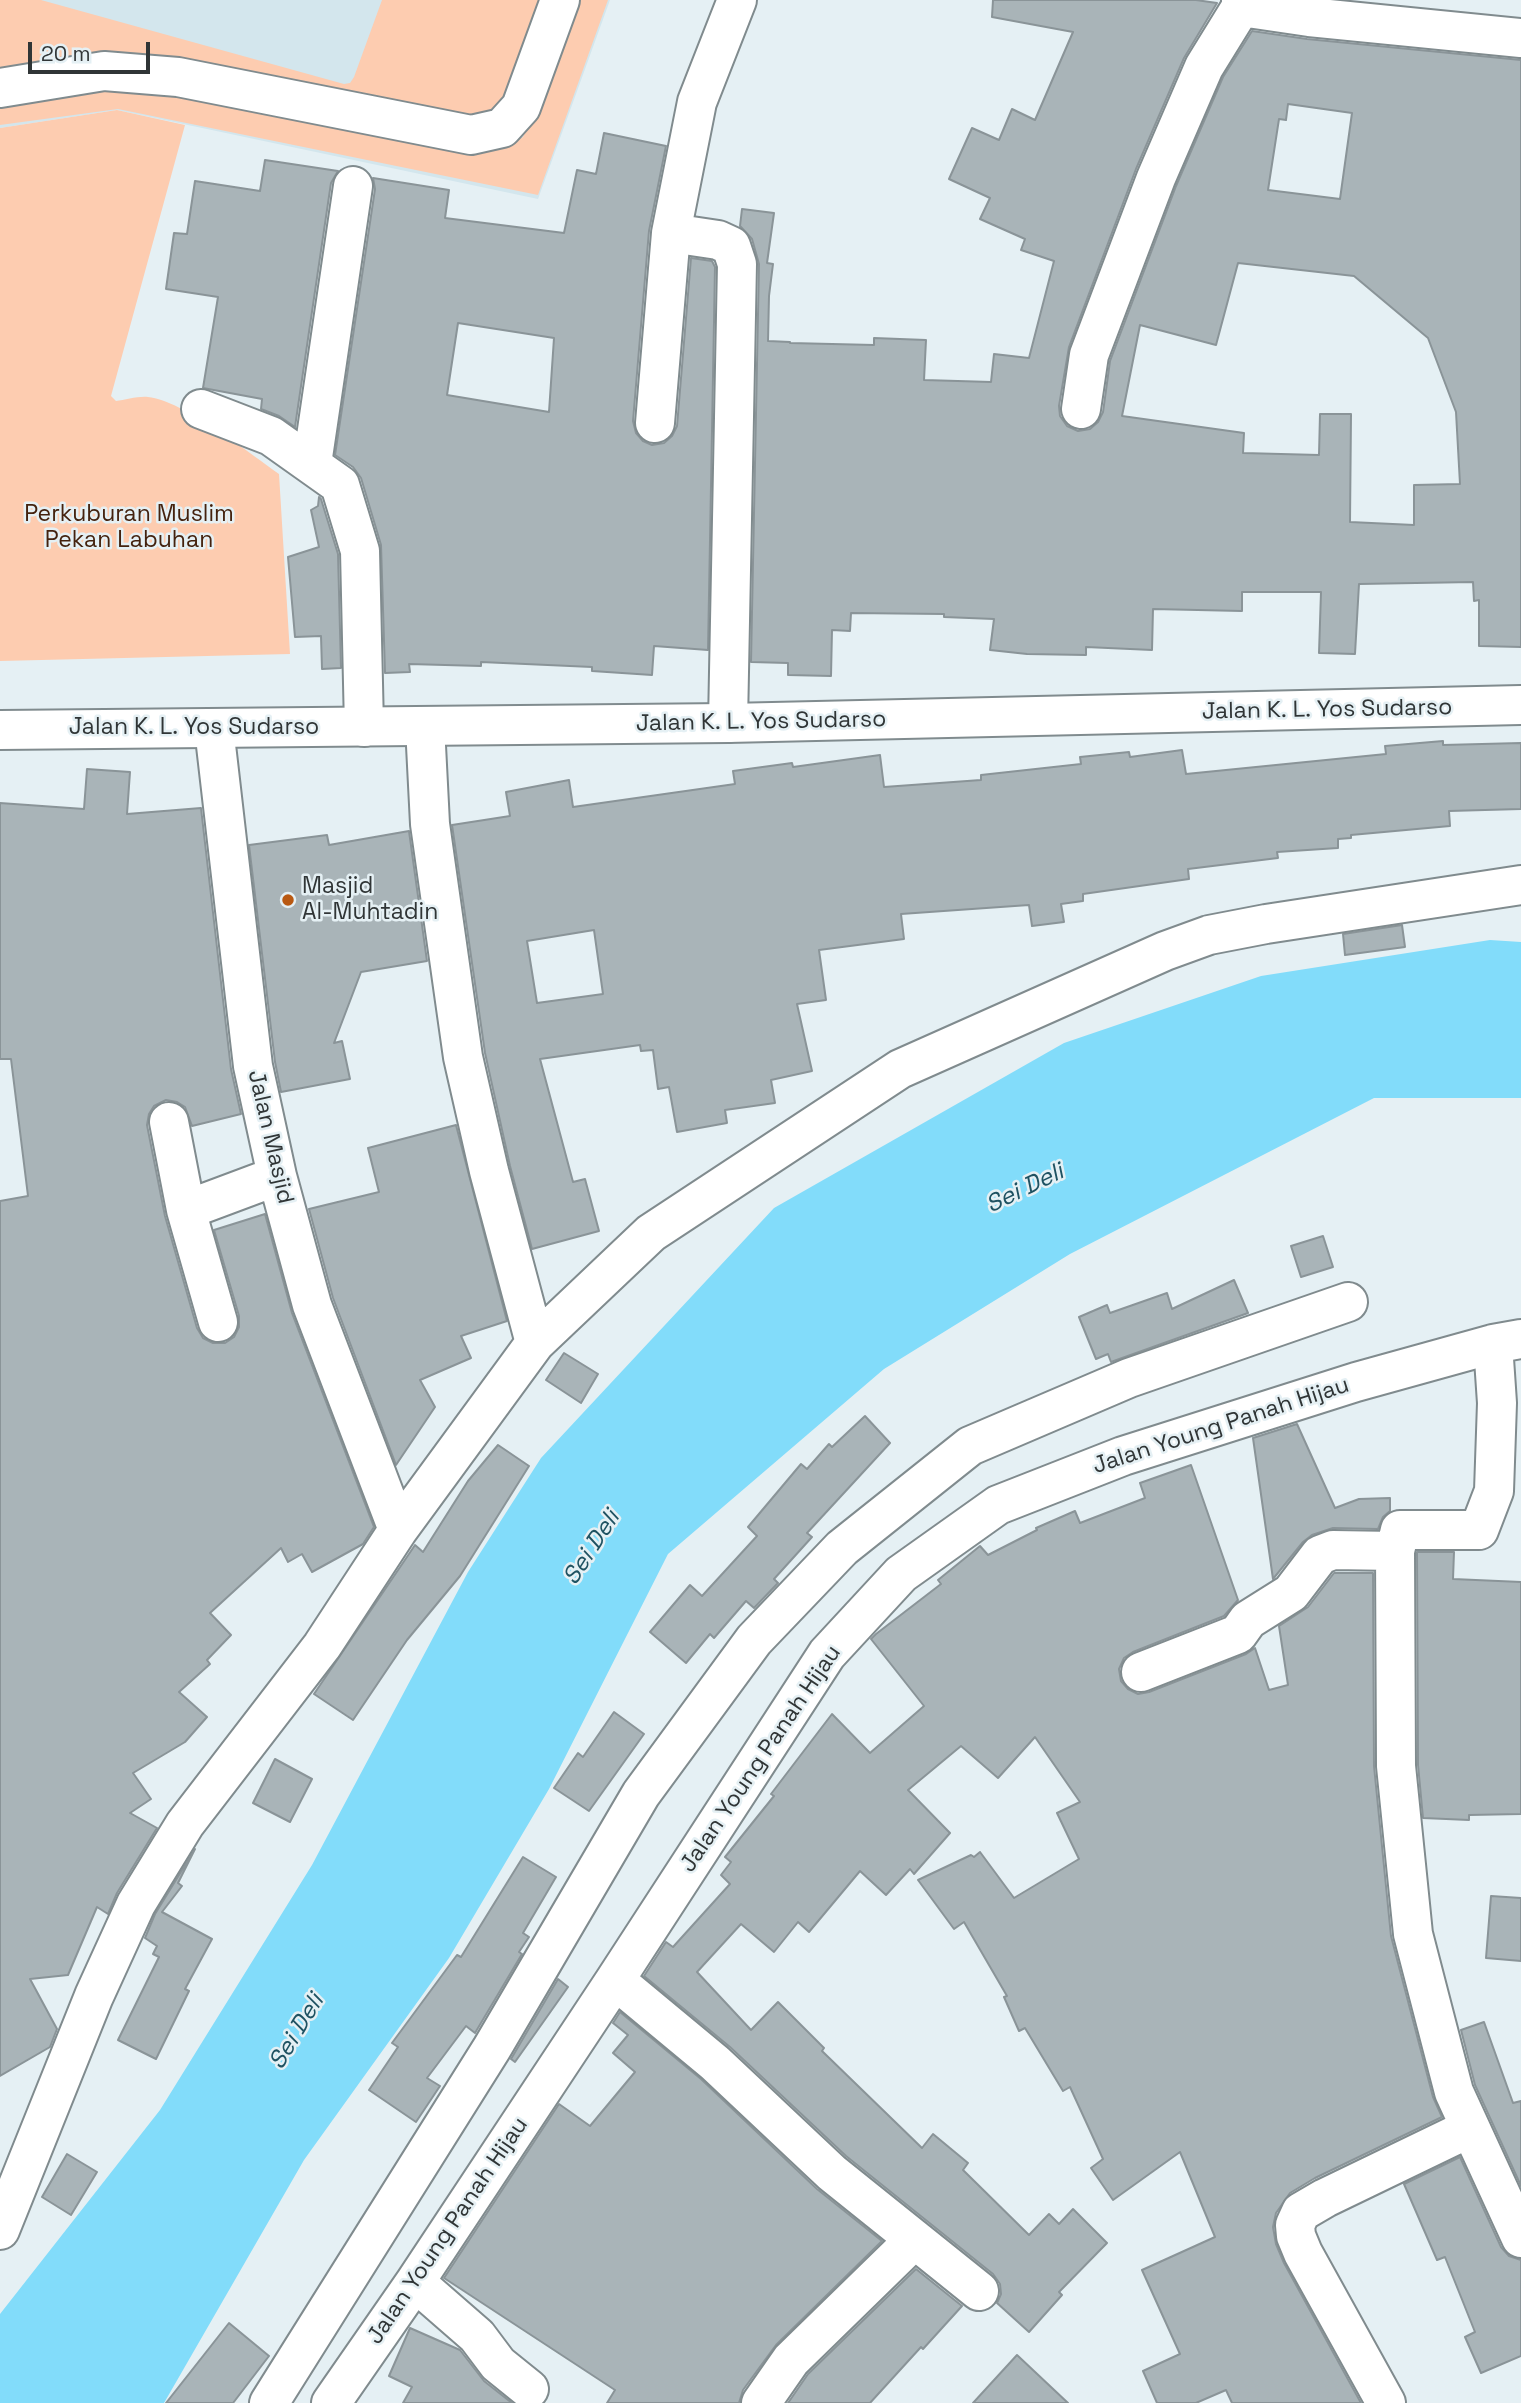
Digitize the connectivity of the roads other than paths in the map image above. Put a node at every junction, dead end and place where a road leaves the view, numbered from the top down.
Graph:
1 (560, 0) edge
2 (737, 0) edge
3 (1241, 3) edge
4 (1521, 38) edge
5 (0, 88) edge
6 (353, 187) dead end
7 (671, 233) junction
8 (201, 409) dead end
9 (1081, 409) dead end
10 (655, 422) dead end
11 (312, 464) junction
12 (1521, 705) edge
13 (728, 723) junction
14 (425, 726) junction
15 (364, 727) junction
16 (214, 728) junction
17 (0, 730) edge
18 (1521, 885) edge
19 (169, 1122) dead end
20 (277, 1176) junction
21 (186, 1210) junction
22 (1348, 1302) dead end
23 (218, 1322) dead end
24 (1507, 1342) edge
25 (534, 1343) junction
26 (398, 1530) junction
27 (1395, 1551) junction
28 (1141, 1672) dead end
29 (615, 1980) junction
30 (1470, 2128) junction
31 (0, 2230) edge
32 (1521, 2238) edge
33 (914, 2240) junction
34 (415, 2282) junction
35 (979, 2291) dead end
36 (529, 2389) dead end
37 (269, 2403) edge
38 (331, 2403) edge
39 (761, 2403) edge
40 (1386, 2403) edge

1 - 5 main road
2 - 7 main road
3 - 4 main road
3 - 9 main road
6 - 11 main road
7 - 10 main road
7 - 13 main road
8 - 11 main road
11 - 15 main road
12 - 13 main road, Jalan K. L. Yos Sudarso
13 - 14 main road, Jalan K. L. Yos Sudarso
14 - 15 main road, Jalan K. L. Yos Sudarso
14 - 25 main road
15 - 16 main road, Jalan K. L. Yos Sudarso
16 - 17 main road, Jalan K. L. Yos Sudarso
16 - 20 main road, Jalan Masjid
18 - 25 main road
19 - 21 main road
20 - 21 main road
20 - 26 main road, Jalan Masjid
21 - 23 main road
22 - 37 main road
24 - 27 main road
24 - 29 main road, Jalan Young Panah Hijau
25 - 26 main road
26 - 31 main road
27 - 28 main road
27 - 30 main road
29 - 33 main road
29 - 34 main road, Jalan Young Panah Hijau
30 - 32 main road
30 - 40 main road
33 - 35 main road
33 - 39 main road
34 - 36 main road
34 - 38 main road, Jalan Young Panah Hijau

